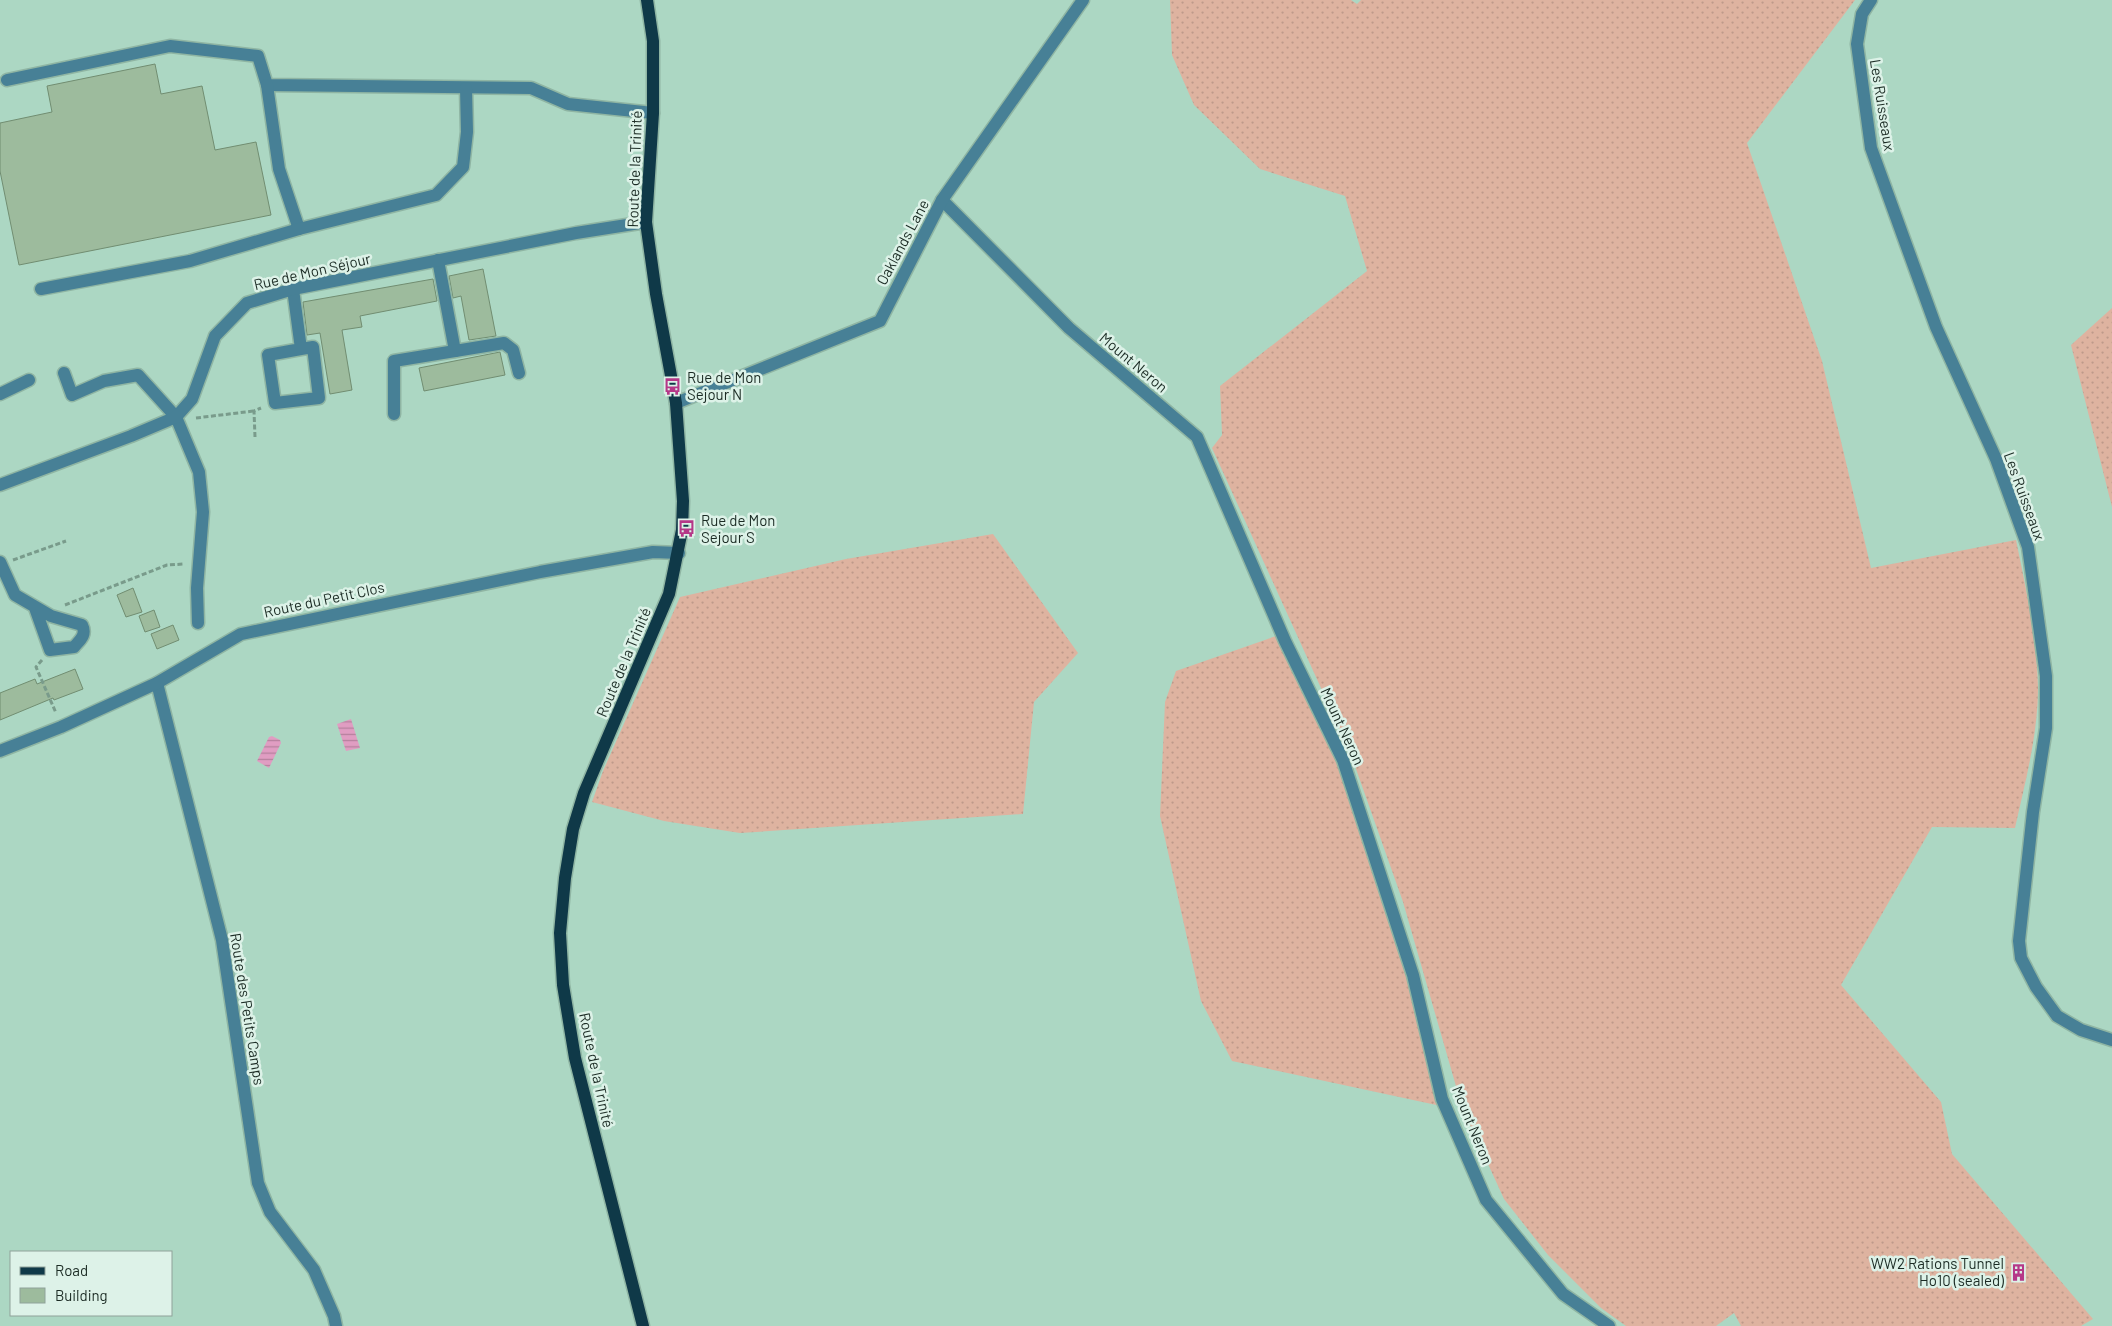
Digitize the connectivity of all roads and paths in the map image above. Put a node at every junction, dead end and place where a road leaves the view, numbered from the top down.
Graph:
1 (647, 0) edge
2 (1082, 0) edge
3 (1871, 0) edge
4 (7, 80) dead end
5 (267, 86) junction
6 (466, 88) junction
7 (653, 113) junction
8 (942, 200) junction
9 (646, 222) junction
10 (299, 229) junction
11 (438, 260) junction
12 (41, 289) dead end
13 (293, 289) junction
14 (301, 349) junction
15 (455, 351) junction
16 (64, 373) dead end
17 (519, 373) dead end
18 (29, 380) dead end
19 (0, 394) edge
20 (275, 403) junction
21 (676, 403) junction
22 (254, 410) junction
23 (394, 414) dead end
24 (176, 417) junction
25 (255, 438) dead end
26 (0, 485) edge
27 (66, 540) dead end
28 (679, 553) junction
29 (0, 563) edge
30 (199, 563) junction
31 (35, 608) junction
32 (51, 616) junction
33 (198, 623) dead end
34 (50, 650) junction
35 (157, 683) junction
36 (61, 727) junction
37 (0, 751) edge
38 (2112, 1040) edge
39 (336, 1326) edge
40 (643, 1326) edge
41 (1609, 1326) edge

1 - 7 main road, Route de la Trinité
2 - 8 street, Oaklands Lane
3 - 38 street, Les Ruisseaux
4 - 5 street
5 - 6 street
5 - 10 street
6 - 7 street
6 - 10 street
7 - 9 main road, Route de la Trinité
8 - 21 street, Oaklands Lane
8 - 41 street, Mount Neron
9 - 11 street, Rue de Mon Séjour
9 - 21 main road, Route de la Trinité
10 - 12 street
11 - 13 street, Rue de Mon Séjour
11 - 15 street
13 - 14 street
13 - 24 street, Rue de Mon Séjour
14 - 20 street
14 - 20 street
15 - 17 street
15 - 23 street
16 - 24 street
18 - 19 street
20 - 22 path
21 - 28 main road, Route de la Trinité
22 - 24 path
22 - 25 path
24 - 26 street, Rue de Mon Séjour
24 - 30 street
27 - 29 path
28 - 35 street, Route du Petit Clos
28 - 40 main road, Route de la Trinité
29 - 31 street
30 - 32 path
30 - 33 street
31 - 32 street
31 - 34 street
32 - 34 street
34 - 36 path
35 - 36 street, Route du Petit Clos
35 - 39 street, Route des Petits Camps
36 - 37 street, Route du Petit Clos

